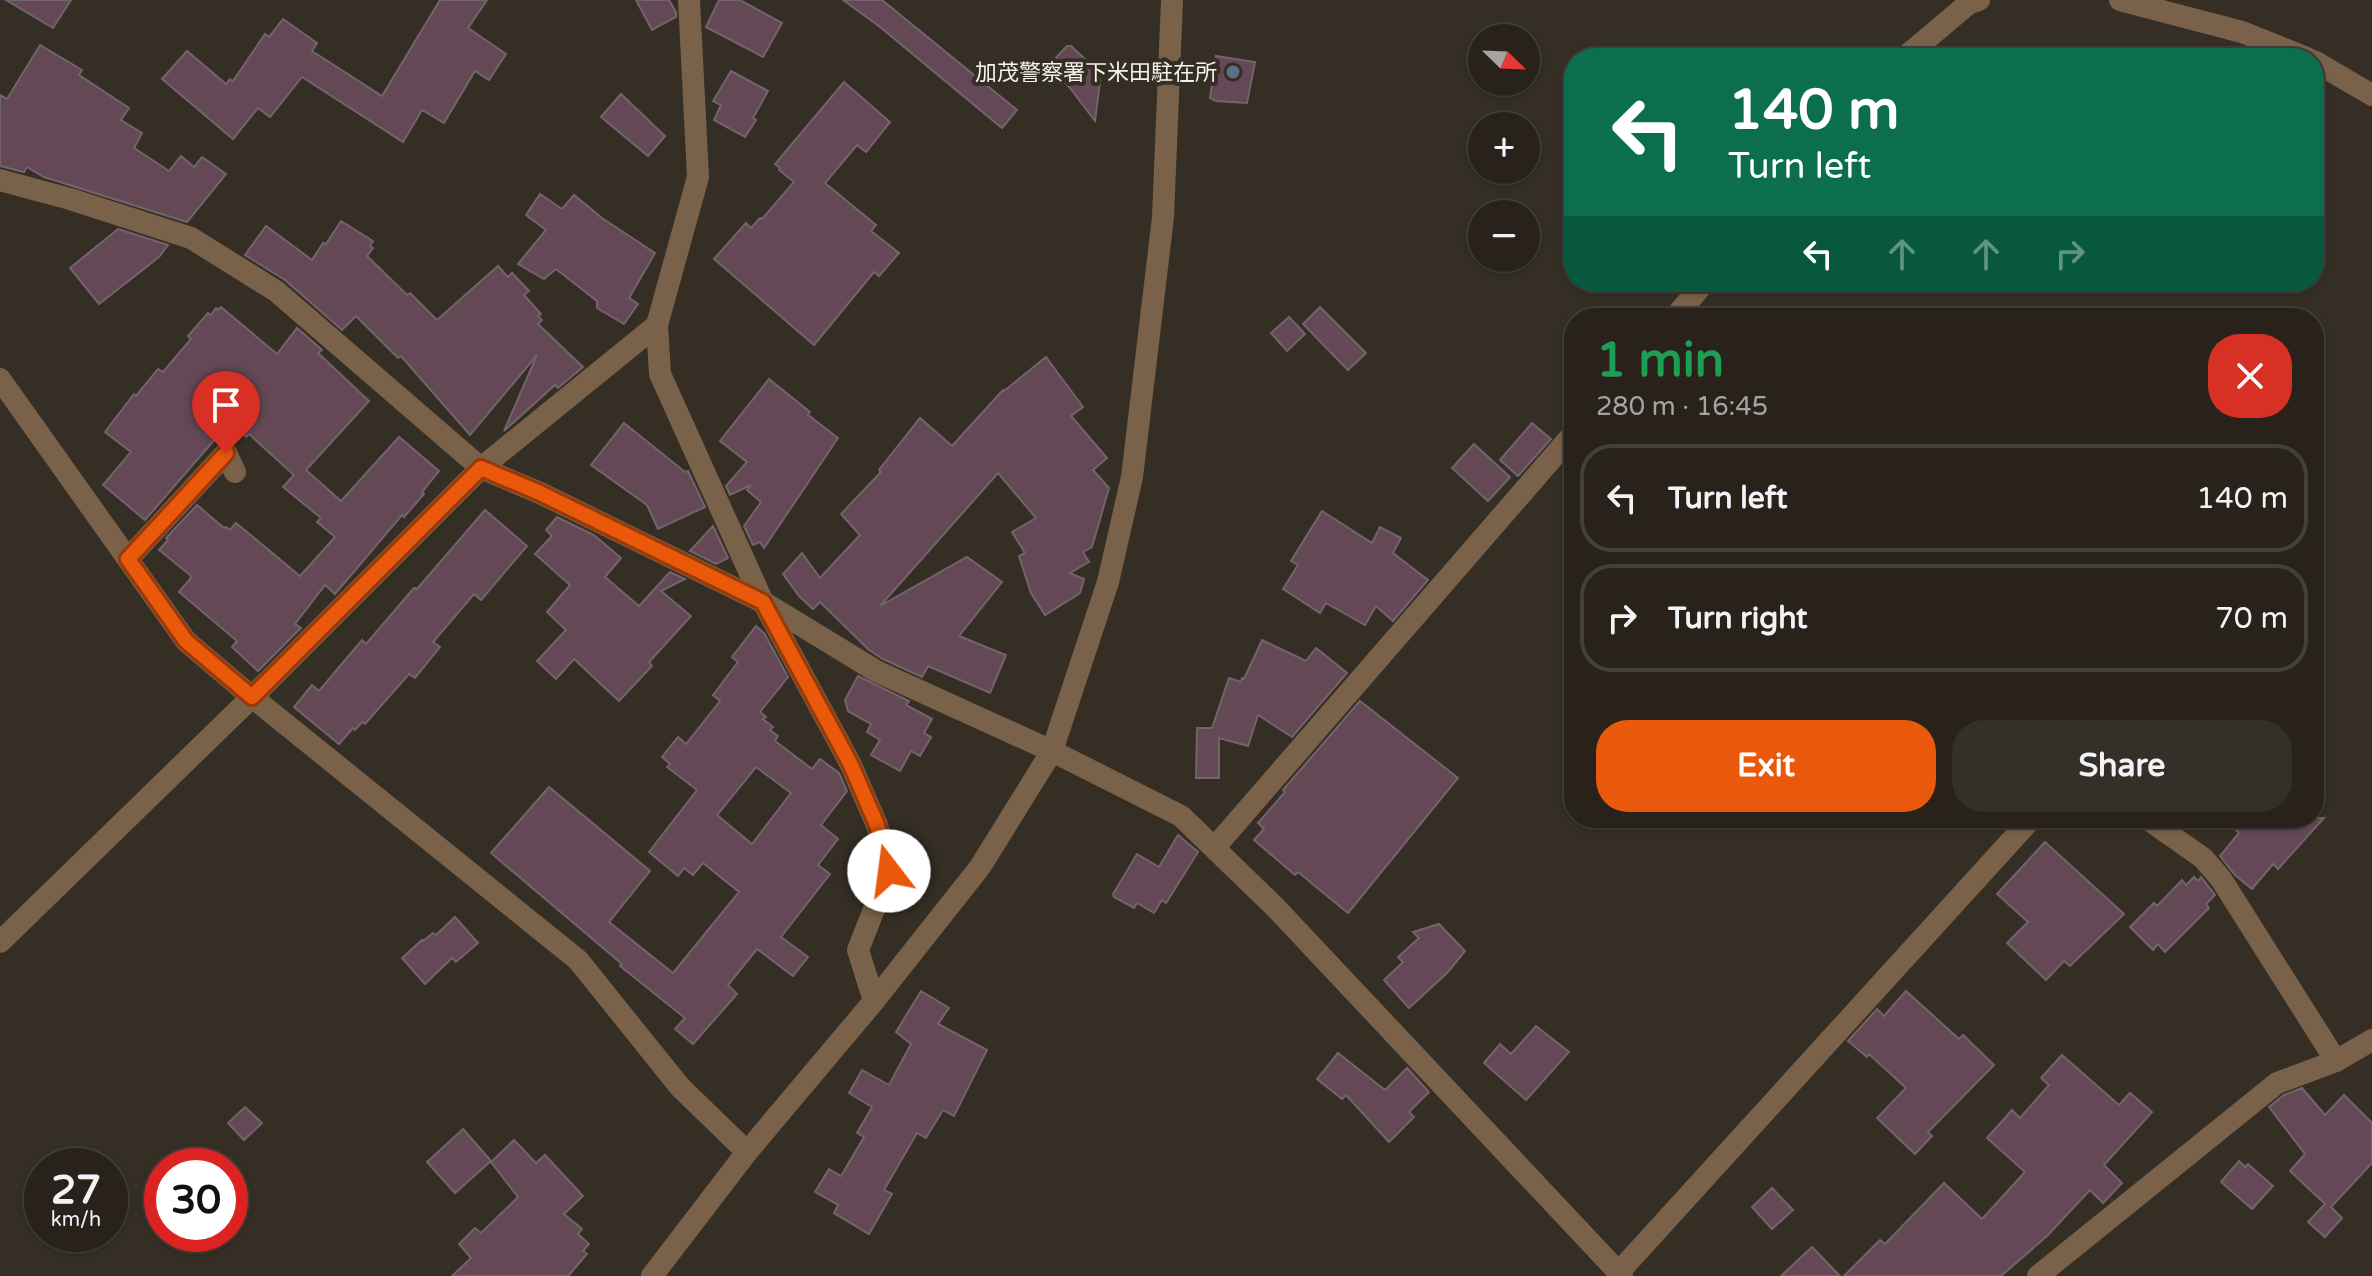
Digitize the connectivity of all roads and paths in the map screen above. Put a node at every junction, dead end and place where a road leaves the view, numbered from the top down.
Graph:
1 (689, 0) edge
2 (1172, 0) edge
3 (1979, 0) edge
4 (2120, 0) edge
5 (1916, 48) edge
6 (2282, 48) edge
7 (2324, 67) edge
8 (2372, 95) edge
9 (0, 180) edge
10 (1696, 292) edge
11 (1683, 308) edge
12 (657, 325) junction
13 (0, 379) edge
14 (1564, 445) edge
15 (481, 468) junction
16 (235, 472) dead end
17 (128, 559) junction
18 (763, 602) junction
19 (252, 697) junction
20 (1052, 751) junction
21 (2023, 828) edge
22 (2160, 828) edge
23 (1215, 847) junction
24 (0, 942) edge
25 (874, 1001) junction
26 (2372, 1040) edge
27 (2336, 1061) junction
28 (747, 1152) junction
29 (1615, 1273) edge
30 (652, 1276) edge
31 (2038, 1276) edge

1 - 12 street
2 - 20 street
3 - 5 street
4 - 6 street
7 - 8 street
9 - 15 street
10 - 11 street
12 - 15 street
12 - 18 street
13 - 17 street
14 - 23 street
15 - 18 street
15 - 19 street
16 - 17 street
17 - 19 street
18 - 20 street
18 - 25 street
19 - 24 street
19 - 28 street
20 - 23 street
20 - 25 street
21 - 29 street
22 - 27 street
23 - 29 street
25 - 28 street
26 - 27 street
27 - 31 street
28 - 30 street

